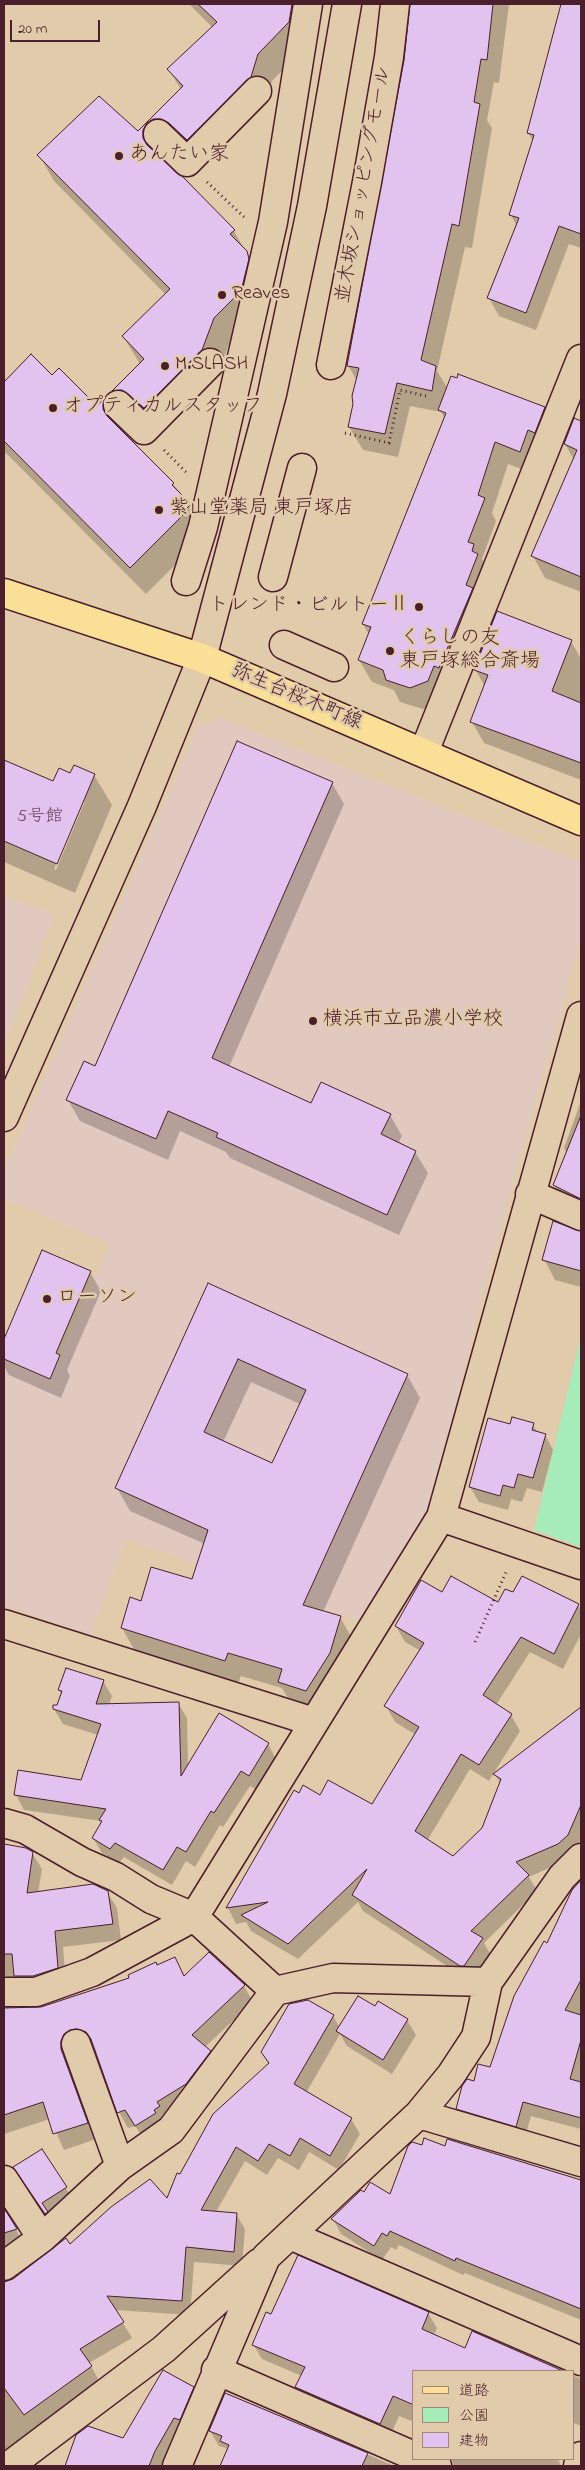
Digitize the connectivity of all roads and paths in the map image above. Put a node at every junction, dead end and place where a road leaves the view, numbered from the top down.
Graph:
1 (308, 4) edge
2 (347, 4) edge
3 (395, 4) edge
4 (257, 91) dead end
5 (158, 134) dead end
6 (187, 162) junction
7 (246, 220) dead end
8 (581, 359) edge
9 (210, 363) dead end
10 (331, 365) dead end
11 (426, 396) dead end
12 (118, 405) dead end
13 (144, 430) junction
14 (345, 433) dead end
15 (302, 468) dead end
16 (187, 473) dead end
17 (273, 577) dead end
18 (186, 581) dead end
19 (4, 592) edge
20 (284, 645) dead end
21 (202, 658) junction
22 (334, 667) dead end
23 (424, 752) junction
24 (581, 821) edge
25 (581, 1016) edge
26 (4, 1117) edge
27 (530, 1194) junction
28 (581, 1216) edge
29 (441, 1517) junction
30 (518, 1544) junction
31 (581, 1565) edge
32 (4, 1624) edge
33 (475, 1642) dead end
34 (314, 1722) junction
35 (4, 1823) edge
36 (581, 1858) edge
37 (194, 1917) junction
38 (488, 1982) junction
39 (275, 1991) junction
40 (4, 1992) edge
41 (76, 2044) dead end
42 (420, 2114) junction
43 (581, 2162) edge
44 (120, 2166) junction
45 (4, 2180) edge
46 (290, 2235) junction
47 (42, 2238) junction
48 (266, 2257) junction
49 (4, 2266) edge
50 (581, 2361) edge
51 (216, 2370) junction
52 (412, 2455) edge
53 (581, 2456) edge
54 (422, 2460) edge
55 (9, 2466) edge
56 (177, 2466) edge
57 (437, 2466) edge
58 (578, 2466) edge

1 - 18 street
2 - 21 street
3 - 10 street, 並木坂ショッピングモール
4 - 6 street
5 - 6 street
6 - 7 path
8 - 23 street
9 - 13 street
11 - 14 path
12 - 13 street
13 - 16 path
15 - 17 street
19 - 21 main road, 弥生台桜木町線
20 - 22 street
21 - 23 main road, 弥生台桜木町線
21 - 26 street
23 - 24 main road, 弥生台桜木町線
25 - 27 street
27 - 28 street
27 - 29 street
29 - 30 street
29 - 34 street
30 - 31 street
30 - 33 path
32 - 34 street
34 - 37 street
35 - 37 street
36 - 38 street
37 - 39 street
37 - 40 street
38 - 39 street
38 - 42 street
39 - 44 street
41 - 44 street
42 - 43 street
42 - 46 street
44 - 47 street
45 - 47 street
46 - 48 street
46 - 50 street
47 - 49 street
48 - 51 street
48 - 55 street
51 - 52 street
51 - 56 street
53 - 58 street
54 - 57 street

